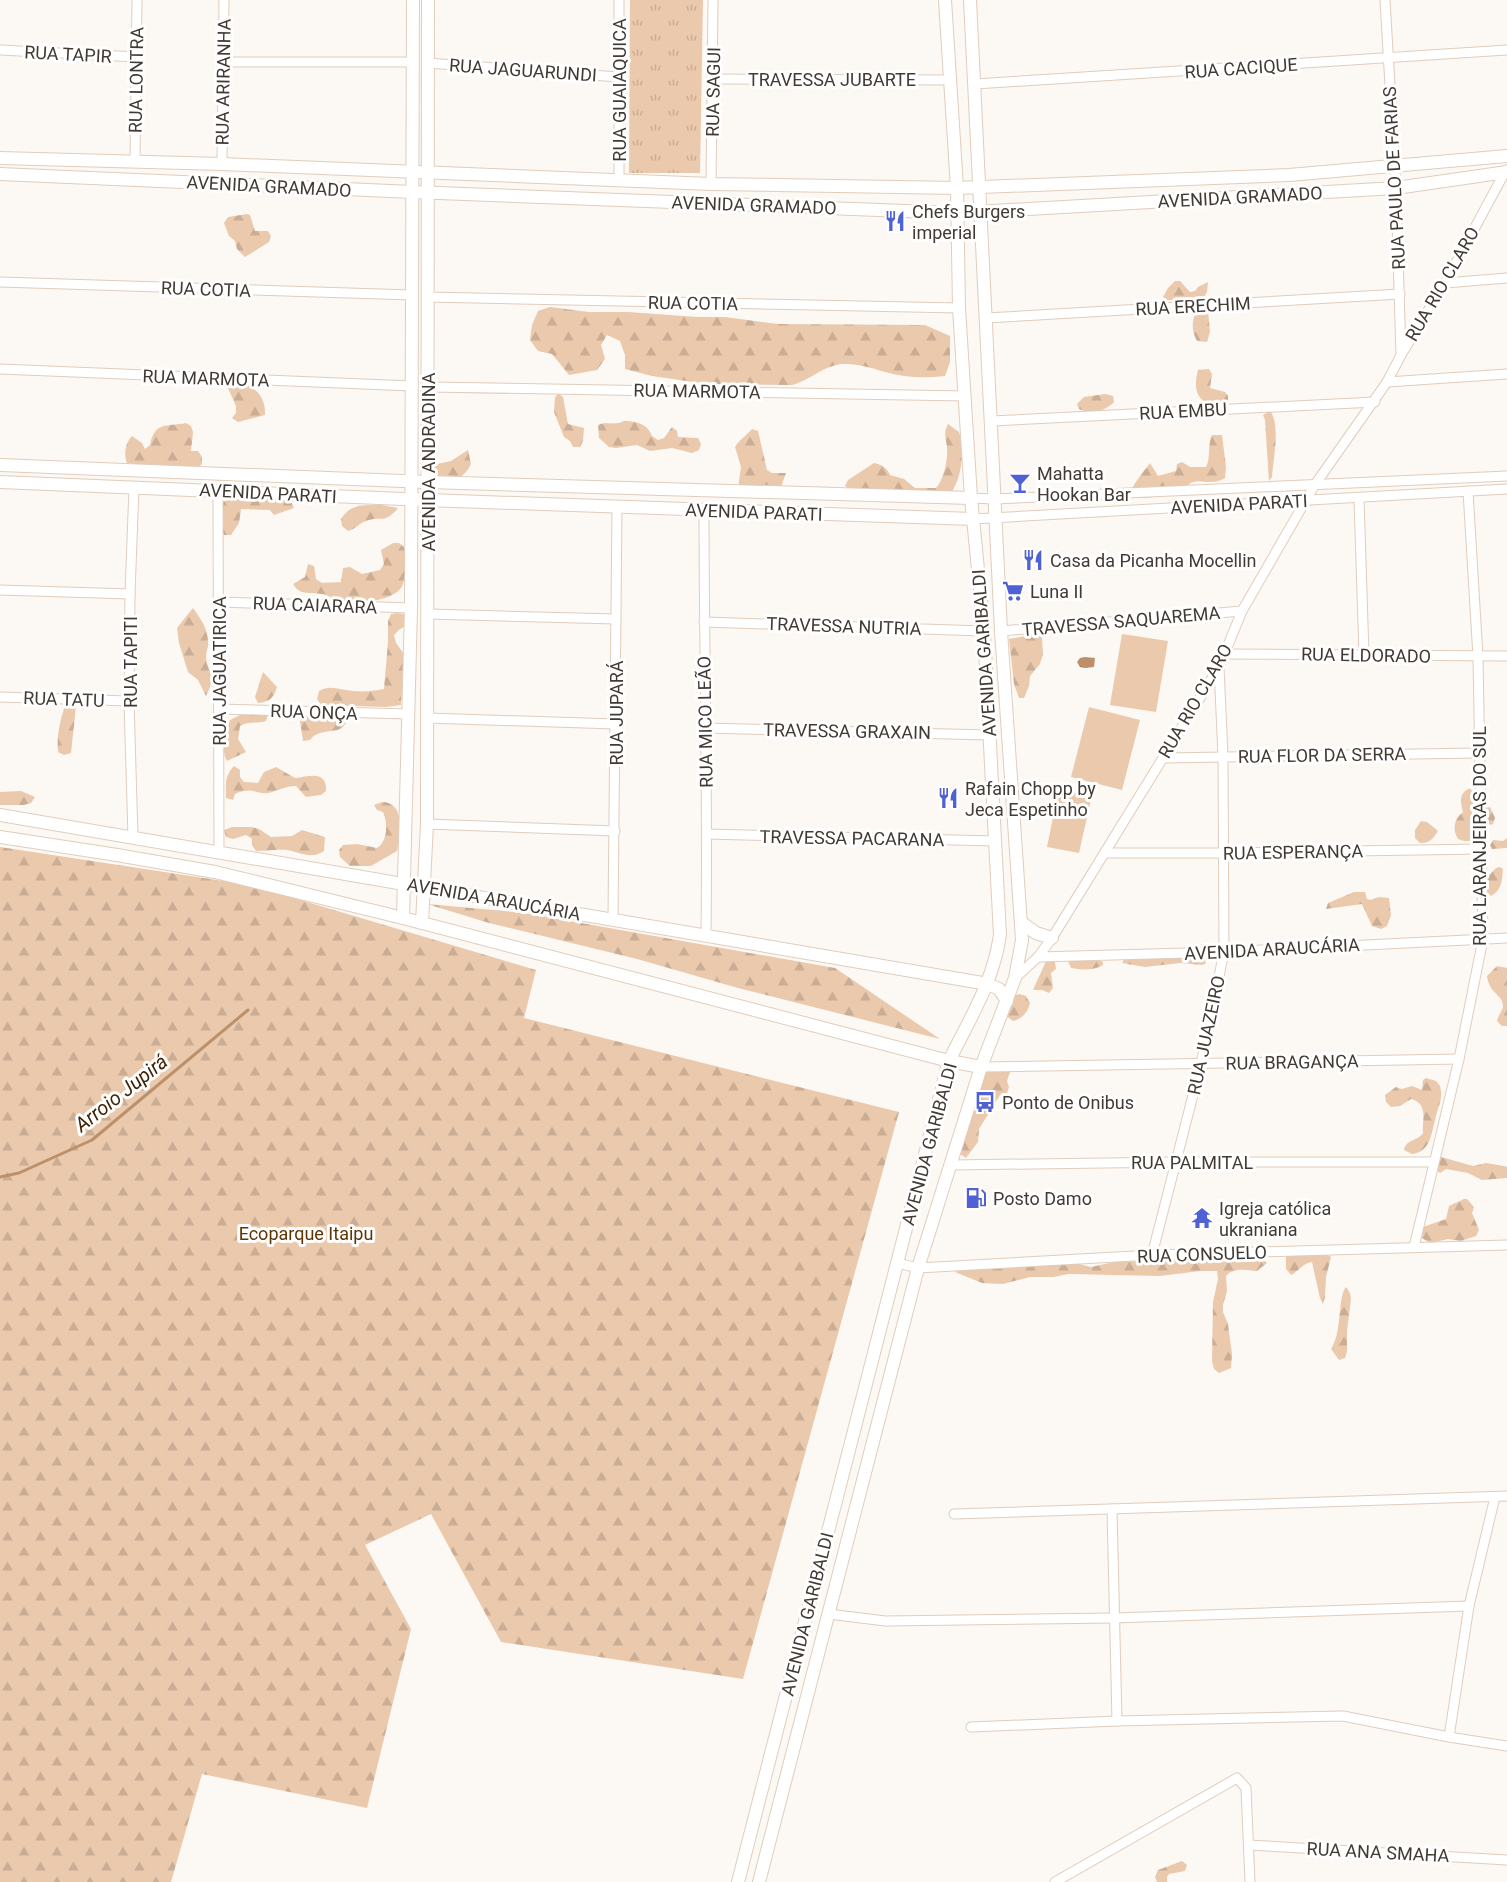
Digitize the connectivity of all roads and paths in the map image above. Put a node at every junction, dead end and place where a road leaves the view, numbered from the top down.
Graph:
1 (137, 0) edge
2 (224, 0) edge
3 (413, 0) edge
4 (428, 0) edge
5 (619, 0) edge
6 (713, 0) edge
7 (945, 0) edge
8 (970, 0) edge
9 (1385, 0) edge
10 (0, 50) edge
11 (1507, 50) edge
12 (137, 57) junction
13 (1389, 58) junction
14 (223, 62) junction
15 (413, 62) junction
16 (427, 63) junction
17 (619, 77) junction
18 (714, 79) junction
19 (950, 80) junction
20 (975, 84) junction
21 (1507, 156) edge
22 (0, 158) edge
23 (135, 160) junction
24 (222, 164) junction
25 (1394, 167) junction
26 (1506, 171) edge
27 (414, 172) junction
28 (428, 172) junction
29 (0, 174) edge
30 (1289, 176) junction
31 (619, 180) junction
32 (1156, 182) junction
33 (711, 184) junction
34 (979, 186) junction
35 (957, 188) junction
36 (1396, 188) junction
37 (413, 192) junction
38 (427, 192) junction
39 (1292, 194) junction
40 (1158, 201) junction
41 (957, 213) junction
42 (980, 213) junction
43 (1507, 278) edge
44 (0, 282) edge
45 (1445, 283) junction
46 (1400, 294) junction
47 (412, 295) junction
48 (427, 297) junction
49 (959, 308) junction
50 (986, 318) junction
51 (1401, 355) junction
52 (0, 369) edge
53 (1507, 374) edge
54 (1387, 382) junction
55 (412, 386) junction
56 (428, 387) junction
57 (965, 396) junction
58 (1375, 402) junction
59 (992, 421) junction
60 (0, 465) edge
61 (1507, 476) edge
62 (412, 481) junction
63 (0, 482) edge
64 (427, 482) junction
65 (1314, 486) junction
66 (134, 487) junction
67 (1507, 489) edge
68 (218, 490) junction
69 (1468, 491) junction
70 (971, 498) junction
71 (994, 499) junction
72 (1359, 499) junction
73 (412, 500) junction
74 (427, 500) junction
75 (1307, 500) junction
76 (617, 507) junction
77 (705, 510) junction
78 (974, 519) junction
79 (995, 519) junction
80 (0, 590) edge
81 (130, 594) junction
82 (219, 602) junction
83 (411, 608) junction
84 (1242, 611) junction
85 (428, 614) junction
86 (616, 619) junction
87 (704, 622) junction
88 (984, 631) junction
89 (1001, 631) junction
90 (1225, 654) junction
91 (1364, 655) junction
92 (1507, 656) edge
93 (1478, 657) junction
94 (1219, 667) junction
95 (0, 697) edge
96 (129, 701) junction
97 (219, 709) junction
98 (409, 714) junction
99 (427, 718) junction
100 (615, 724) junction
101 (705, 728) junction
102 (990, 735) junction
103 (1480, 753) junction
104 (1223, 756) junction
105 (1163, 758) junction
106 (0, 815) edge
107 (427, 824) junction
108 (615, 831) junction
109 (707, 834) junction
110 (0, 837) edge
111 (133, 837) junction
112 (996, 842) junction
113 (1481, 849) junction
114 (219, 851) junction
115 (1105, 853) junction
116 (1224, 853) junction
117 (405, 884) junction
118 (424, 887) junction
119 (403, 918) junction
120 (613, 920) junction
121 (422, 923) junction
122 (1022, 923) junction
123 (706, 934) junction
124 (1052, 938) junction
125 (1507, 938) edge
126 (1483, 939) junction
127 (1224, 952) junction
128 (1038, 957) junction
129 (1015, 978) junction
130 (988, 984) junction
131 (1007, 1001) junction
132 (1459, 1059) junction
133 (949, 1061) junction
134 (1201, 1064) junction
135 (981, 1067) junction
136 (1176, 1162) junction
137 (1434, 1162) junction
138 (951, 1165) junction
139 (1507, 1245) edge
140 (1414, 1247) junction
141 (1152, 1255) junction
142 (897, 1263) junction
143 (918, 1268) junction
144 (1507, 1496) edge
145 (1495, 1497) junction
146 (1112, 1509) junction
147 (954, 1514) dead end
148 (832, 1517) junction
149 (851, 1522) junction
150 (1469, 1606) junction
151 (829, 1614) junction
152 (1114, 1618) junction
153 (1117, 1721) junction
154 (970, 1727) dead end
155 (1449, 1737) junction
156 (1507, 1746) edge
157 (1249, 1845) junction
158 (1507, 1860) edge
159 (738, 1882) edge
160 (759, 1882) edge
161 (1056, 1882) edge
162 (1250, 1882) edge

1 - 12 street, RUA LONTRA
2 - 14 street, RUA ARIRANHA
3 - 15 street, AVENIDA ANDRADINA
4 - 16 street, AVENIDA ANDRADINA
5 - 17 street, RUA GUAIAQUICA
6 - 18 street, RUA SAGUI
7 - 19 street, AVENIDA GARIBALDI
8 - 20 street, AVENIDA GARIBALDI
9 - 13 street, RUA PAULO DE FARIAS
10 - 12 street, RUA TAPIR
11 - 13 street, RUA CACIQUE
12 - 23 street, RUA LONTRA
13 - 20 street, RUA CACIQUE
13 - 25 street, RUA PAULO DE FARIAS
14 - 15 street
14 - 24 street, RUA ARIRANHA
15 - 27 street, AVENIDA ANDRADINA
16 - 17 street, RUA JAGUARUNDI
16 - 28 street, AVENIDA ANDRADINA
17 - 31 street, RUA GUAIAQUICA
18 - 19 street, TRAVESSA JUBARTE
18 - 33 street, RUA SAGUI
19 - 35 street, AVENIDA GARIBALDI
20 - 34 street, AVENIDA GARIBALDI
21 - 25 street, AVENIDA GRAMADO
22 - 23 street, AVENIDA GRAMADO
23 - 24 street, AVENIDA GRAMADO
24 - 27 street, AVENIDA GRAMADO
25 - 30 street, AVENIDA GRAMADO
25 - 36 street, RUA PAULO DE FARIAS
26 - 36 street, AVENIDA GRAMADO
26 - 45 street, RUA RIO CLARO
27 - 28 street, AVENIDA GRAMADO
27 - 37 street, AVENIDA ANDRADINA
28 - 31 street, AVENIDA GRAMADO
28 - 38 street, AVENIDA ANDRADINA
29 - 37 street, AVENIDA GRAMADO
30 - 32 street, AVENIDA GRAMADO
30 - 39 street
31 - 33 street, AVENIDA GRAMADO
32 - 34 street, AVENIDA GRAMADO
32 - 40 street
33 - 35 street, AVENIDA GRAMADO
34 - 35 street, AVENIDA GRAMADO
34 - 42 street, AVENIDA GARIBALDI
35 - 41 street, AVENIDA GARIBALDI
36 - 39 street, AVENIDA GRAMADO
36 - 46 street, RUA PAULO DE FARIAS
37 - 38 street, AVENIDA GRAMADO
37 - 47 street, AVENIDA ANDRADINA
38 - 41 street, AVENIDA GRAMADO
38 - 48 street, AVENIDA ANDRADINA
39 - 40 street, AVENIDA GRAMADO
40 - 42 street, AVENIDA GRAMADO
41 - 42 street, AVENIDA GRAMADO
41 - 49 street, AVENIDA GARIBALDI
42 - 50 street, AVENIDA GARIBALDI
43 - 45 street
44 - 47 street, RUA COTIA
45 - 51 street, RUA RIO CLARO
46 - 50 street, RUA ERECHIM
46 - 51 street, RUA PAULO DE FARIAS
47 - 55 street, AVENIDA ANDRADINA
48 - 49 street, RUA COTIA
48 - 56 street, AVENIDA ANDRADINA
49 - 57 street, AVENIDA GARIBALDI
50 - 59 street, AVENIDA GARIBALDI
51 - 54 street, RUA RIO CLARO
52 - 55 street, RUA MARMOTA
53 - 54 street
54 - 58 street, RUA RIO CLARO
55 - 62 street, AVENIDA ANDRADINA
56 - 57 street, RUA MARMOTA
56 - 64 street, AVENIDA ANDRADINA
57 - 70 street, AVENIDA GARIBALDI
58 - 59 street, RUA EMBU
58 - 65 street, RUA RIO CLARO
59 - 71 street, AVENIDA GARIBALDI
60 - 62 street, AVENIDA PARATI
61 - 65 street, AVENIDA PARATI
62 - 64 street, AVENIDA PARATI
62 - 73 street, AVENIDA ANDRADINA
63 - 66 street, AVENIDA PARATI
64 - 70 street, AVENIDA PARATI
64 - 74 street, AVENIDA ANDRADINA
65 - 71 street, AVENIDA PARATI
65 - 75 street, RUA RIO CLARO
66 - 68 street, AVENIDA PARATI
66 - 81 street, RUA TAPITI
67 - 69 street, AVENIDA PARATI
68 - 73 street, AVENIDA PARATI
68 - 82 street, RUA JAGUATIRICA
69 - 72 street, AVENIDA PARATI
69 - 93 street, RUA LARANJEIRAS DO SUL
70 - 71 street, AVENIDA PARATI
70 - 78 street, AVENIDA GARIBALDI
71 - 79 street, AVENIDA GARIBALDI
72 - 75 street, AVENIDA PARATI
72 - 91 street
73 - 74 street, AVENIDA PARATI
73 - 83 street, AVENIDA ANDRADINA
74 - 76 street, AVENIDA PARATI
74 - 85 street, AVENIDA ANDRADINA
75 - 79 street, AVENIDA PARATI
75 - 84 street, RUA RIO CLARO
76 - 77 street, AVENIDA PARATI
76 - 86 street, RUA JUPARÁ
77 - 78 street, AVENIDA PARATI
77 - 87 street, RUA MICO LEÃO
78 - 79 street, AVENIDA PARATI
78 - 88 street, AVENIDA GARIBALDI
79 - 89 street, AVENIDA GARIBALDI
80 - 81 street
81 - 96 street, RUA TAPITI
82 - 83 street, RUA CAIARARA
82 - 97 street, RUA JAGUATIRICA
83 - 98 street, AVENIDA ANDRADINA
84 - 89 street, TRAVESSA SAQUAREMA
84 - 90 street, RUA RIO CLARO
85 - 86 street
85 - 99 street, AVENIDA ANDRADINA
86 - 100 street, RUA JUPARÁ
87 - 88 street, TRAVESSA NUTRIA
87 - 101 street, RUA MICO LEÃO
88 - 102 street, AVENIDA GARIBALDI
89 - 122 street, AVENIDA GARIBALDI
90 - 91 street, RUA ELDORADO
90 - 94 street, RUA RIO CLARO
91 - 93 street, RUA ELDORADO
92 - 93 street, RUA ELDORADO
93 - 103 street, RUA LARANJEIRAS DO SUL
94 - 104 street, RUA JUAZEIRO
94 - 105 street, RUA RIO CLARO
95 - 96 street, RUA TATU
96 - 111 street, RUA TAPITI
97 - 98 street, RUA ONÇA
97 - 114 street, RUA JAGUATIRICA
98 - 117 street, AVENIDA ANDRADINA
99 - 100 street
99 - 107 street, AVENIDA ANDRADINA
100 - 108 street, RUA JUPARÁ
101 - 102 street, TRAVESSA GRAXAIN
101 - 109 street, RUA MICO LEÃO
102 - 112 street, AVENIDA GARIBALDI
103 - 104 street, RUA FLOR DA SERRA
103 - 113 street, RUA LARANJEIRAS DO SUL
104 - 105 street, RUA FLOR DA SERRA
104 - 116 street, RUA JUAZEIRO
105 - 115 street, RUA RIO CLARO
106 - 111 street, AVENIDA ARAUCÁRIA
107 - 108 street
107 - 118 street, AVENIDA ANDRADINA
108 - 120 street, RUA JUPARÁ
109 - 112 street, TRAVESSA PACARANA
109 - 123 street, RUA MICO LEÃO
110 - 119 street, AVENIDA ARAUCÁRIA
111 - 114 street, AVENIDA ARAUCÁRIA
112 - 130 street, AVENIDA GARIBALDI
113 - 116 street, RUA ESPERANÇA
113 - 126 street, RUA LARANJEIRAS DO SUL
114 - 117 street, AVENIDA ARAUCÁRIA
115 - 116 street, RUA ESPERANÇA
115 - 124 street, RUA RIO CLARO
116 - 127 street, RUA JUAZEIRO
117 - 118 street, AVENIDA ARAUCÁRIA
117 - 119 street, AVENIDA ANDRADINA
118 - 120 street, AVENIDA ARAUCÁRIA
118 - 121 street, AVENIDA ANDRADINA
119 - 121 street, AVENIDA ARAUCÁRIA
120 - 123 street, AVENIDA ARAUCÁRIA
121 - 133 street, AVENIDA ARAUCÁRIA
122 - 124 street
122 - 129 street, AVENIDA GARIBALDI
123 - 130 street, AVENIDA ARAUCÁRIA
124 - 128 street, RUA RIO CLARO
125 - 126 street, AVENIDA ARAUCÁRIA
126 - 127 street, AVENIDA ARAUCÁRIA
126 - 132 street, RUA LARANJEIRAS DO SUL
127 - 128 street, AVENIDA ARAUCÁRIA
127 - 134 street, RUA JUAZEIRO
128 - 129 street, RUA RIO CLARO
129 - 131 street, AVENIDA GARIBALDI
130 - 131 street
130 - 133 street, AVENIDA GARIBALDI
131 - 135 street, AVENIDA GARIBALDI
132 - 134 street, RUA BRAGANÇA
132 - 137 street, RUA LARANJEIRAS DO SUL
133 - 135 street, AVENIDA ARAUCÁRIA
133 - 142 street, AVENIDA GARIBALDI
134 - 135 street, RUA BRAGANÇA
134 - 136 street, RUA JUAZEIRO
135 - 138 street, AVENIDA GARIBALDI
136 - 137 street, RUA PALMITAL
136 - 138 street, RUA PALMITAL
136 - 141 street, RUA JUAZEIRO
137 - 140 street, RUA LARANJEIRAS DO SUL
138 - 143 street, AVENIDA GARIBALDI
139 - 140 street, RUA CONSUELO
140 - 141 street, RUA CONSUELO
141 - 143 street, RUA CONSUELO
142 - 143 street, RUA CONSUELO
142 - 148 street, AVENIDA GARIBALDI
143 - 149 street, AVENIDA GARIBALDI
144 - 145 street
145 - 146 street
145 - 150 street
146 - 147 street
146 - 152 street
148 - 149 street
148 - 159 street, AVENIDA GARIBALDI
149 - 151 street, AVENIDA GARIBALDI
150 - 152 street
150 - 155 street
151 - 152 street
151 - 160 street, AVENIDA GARIBALDI
152 - 153 street
153 - 154 street
153 - 155 street
155 - 156 street
157 - 158 street, RUA ANA SMAHA
157 - 161 street
157 - 162 street

